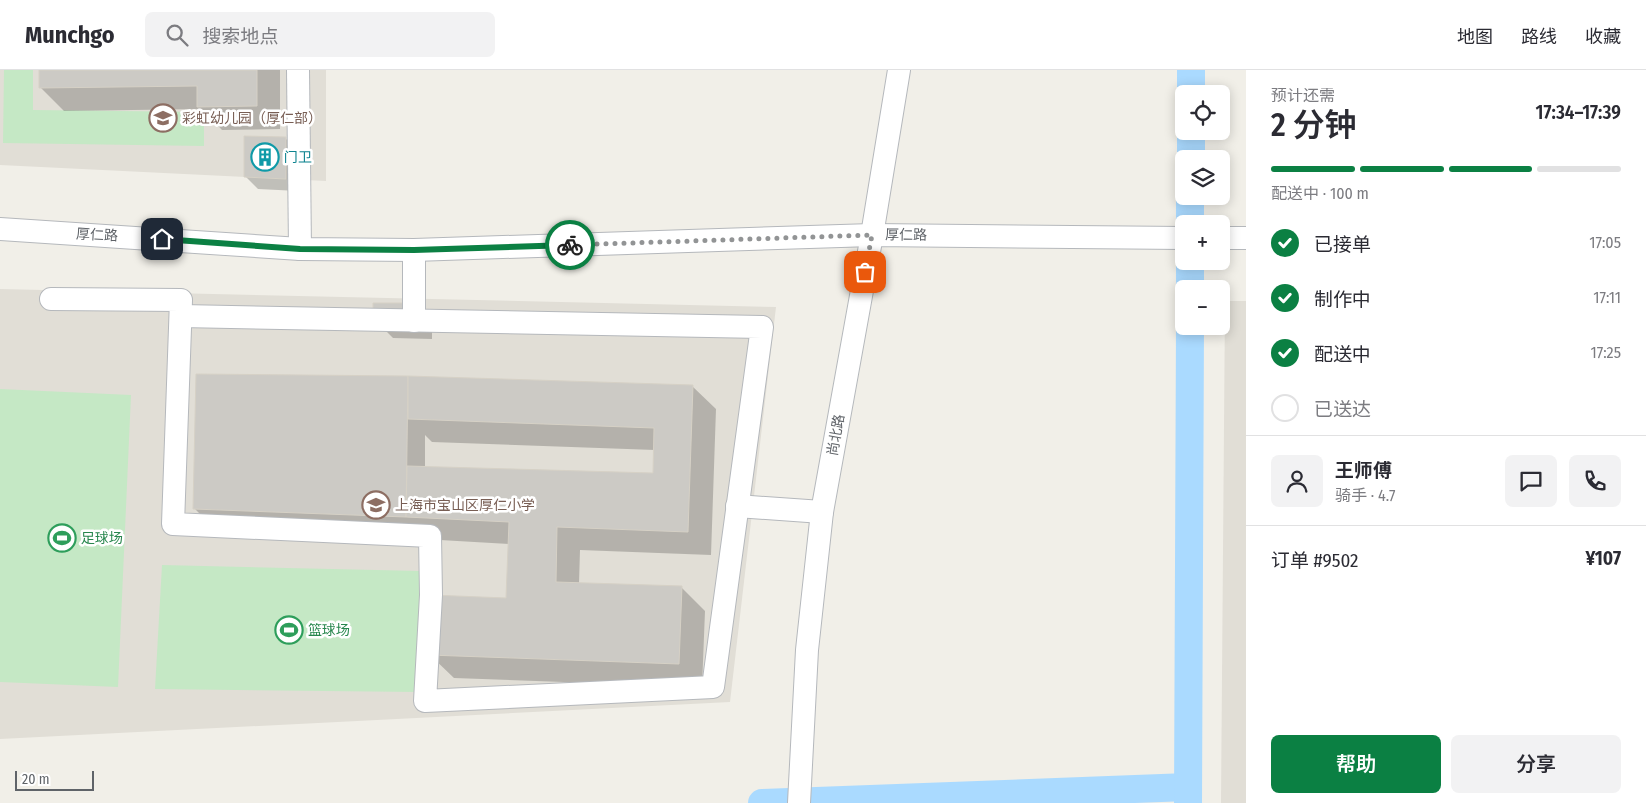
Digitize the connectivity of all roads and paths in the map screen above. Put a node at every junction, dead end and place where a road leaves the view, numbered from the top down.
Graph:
1 (298, 70) edge
2 (899, 70) edge
3 (0, 229) edge
4 (872, 235) junction
5 (1175, 238) edge
6 (300, 249) junction
7 (414, 250) junction
8 (51, 299) dead end
9 (181, 316) junction
10 (414, 321) junction
11 (738, 506) junction
12 (822, 512) junction
13 (799, 803) edge

1 - 6 street
2 - 4 street, 尚北路
3 - 6 street, 厚仁路
4 - 5 street, 厚仁路
4 - 7 street, 厚仁路
4 - 12 street, 尚北路
6 - 7 street, 厚仁路
7 - 10 street
8 - 9 street
9 - 10 street
9 - 11 street
10 - 11 street
11 - 12 street
12 - 13 street, 尚北路

